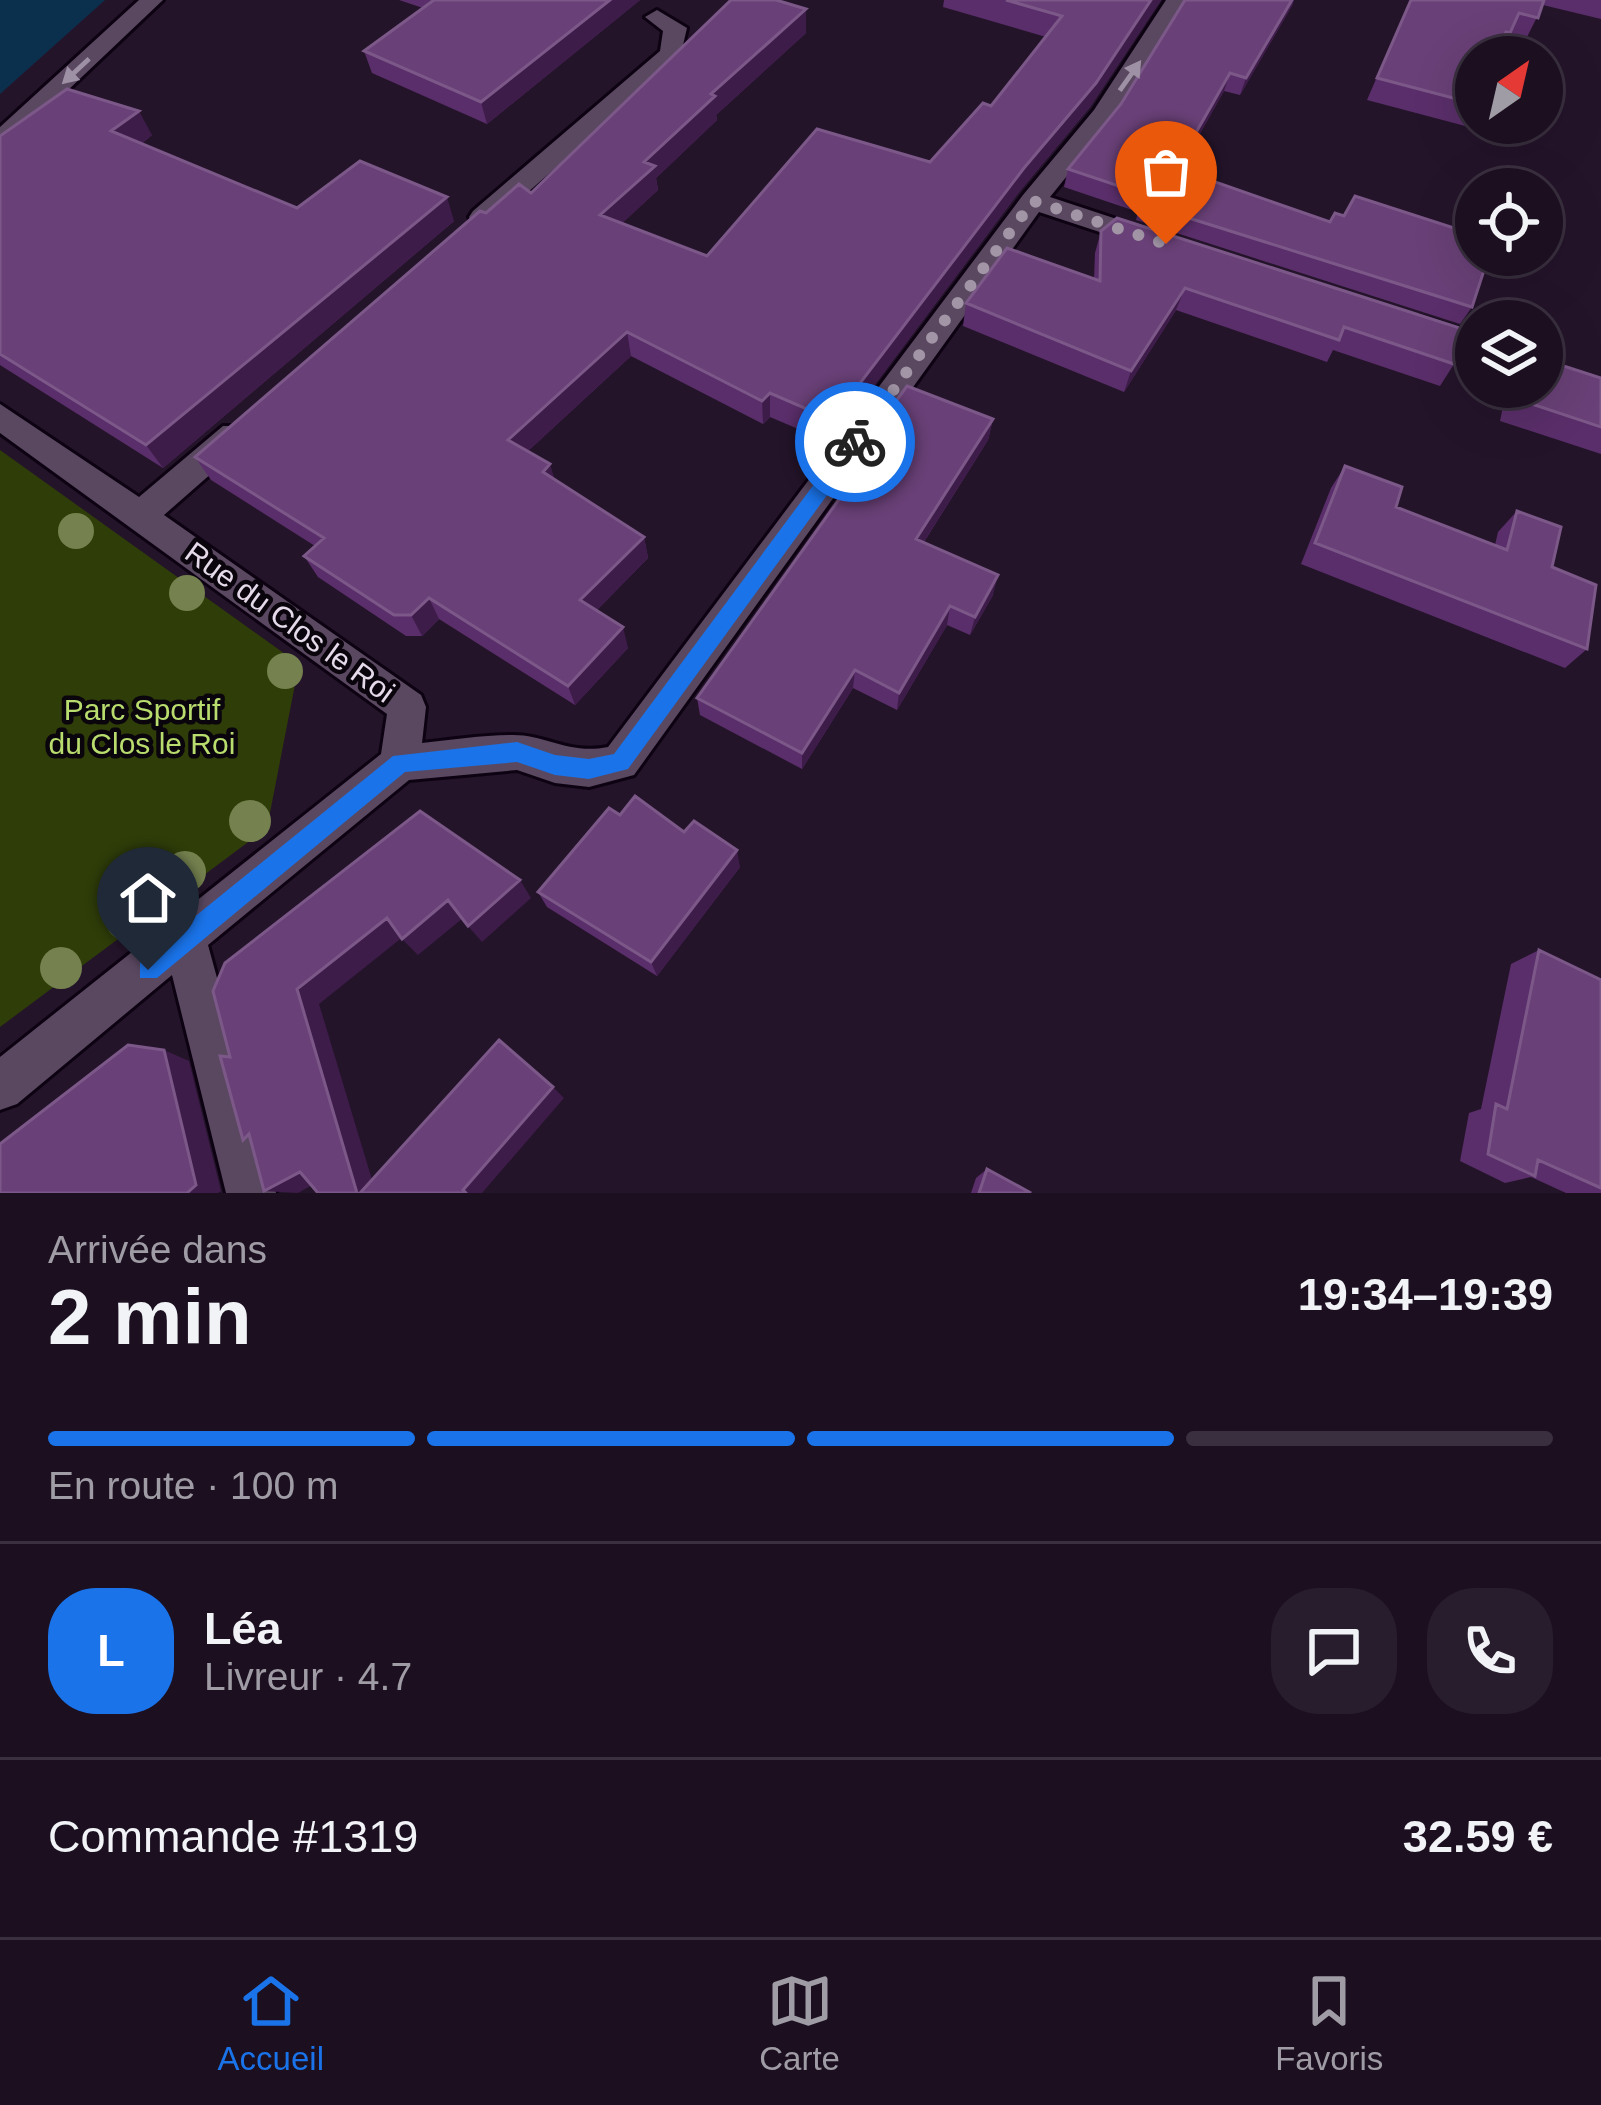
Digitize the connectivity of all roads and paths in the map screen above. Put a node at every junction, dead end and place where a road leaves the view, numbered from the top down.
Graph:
1 (152, 0) edge
2 (1177, 0) edge
3 (657, 17) dead end
4 (0, 141) edge
5 (1033, 201) junction
6 (458, 239) edge
7 (1188, 251) edge
8 (1387, 316) edge
9 (1455, 338) edge
10 (263, 410) edge
11 (0, 416) edge
12 (141, 515) junction
13 (400, 763) junction
14 (185, 940) junction
15 (0, 1087) edge
16 (251, 1193) edge

1 -> 4 street
5 -> 2 street
3 - 6 street
5 - 7 street
5 - 13 street
8 - 9 street
10 - 12 street
11 - 12 street, Rue du Clos le Roi
12 - 13 street, Rue du Clos le Roi
13 - 14 street
14 - 15 street
14 - 16 street

